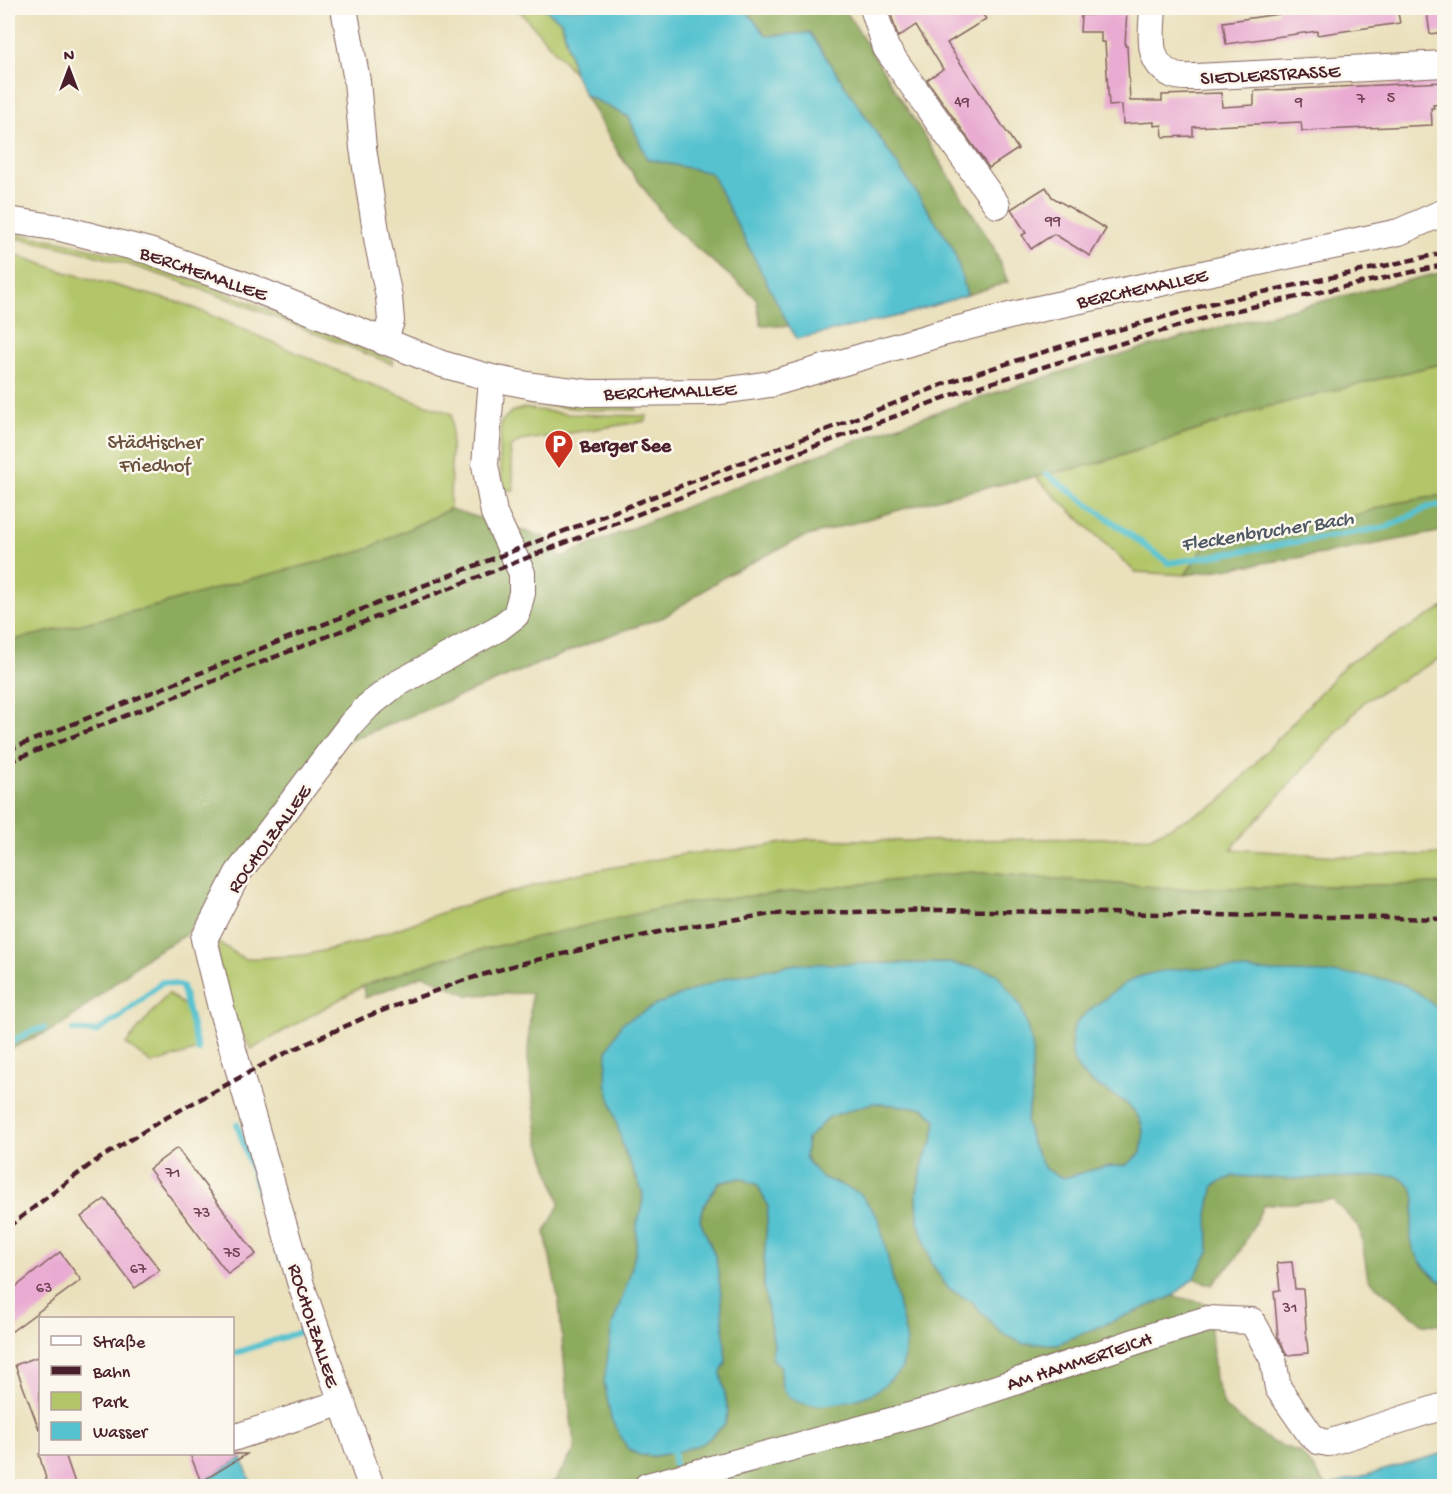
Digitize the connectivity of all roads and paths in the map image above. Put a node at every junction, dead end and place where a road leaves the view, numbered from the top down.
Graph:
1 (344, 8) edge
2 (873, 8) edge
3 (1153, 8) edge
4 (1444, 64) edge
5 (997, 205) dead end
6 (1444, 212) edge
7 (8, 220) edge
8 (384, 342) junction
9 (492, 378) junction
10 (340, 1403) junction
11 (1444, 1406) edge
12 (234, 1438) edge
13 (371, 1486) edge
14 (647, 1486) edge

1 - 8 street
2 - 5 street
3 - 4 street, SIEDLERSTRASSE
6 - 9 street, BERCHEMALLEE
7 - 8 street, BERCHEMALLEE
8 - 9 street, BERCHEMALLEE
9 - 10 street, ROCHOLZALLEE
10 - 12 street
10 - 13 street, ROCHOLZALLEE
11 - 14 street, AM HAMMERTEICH

